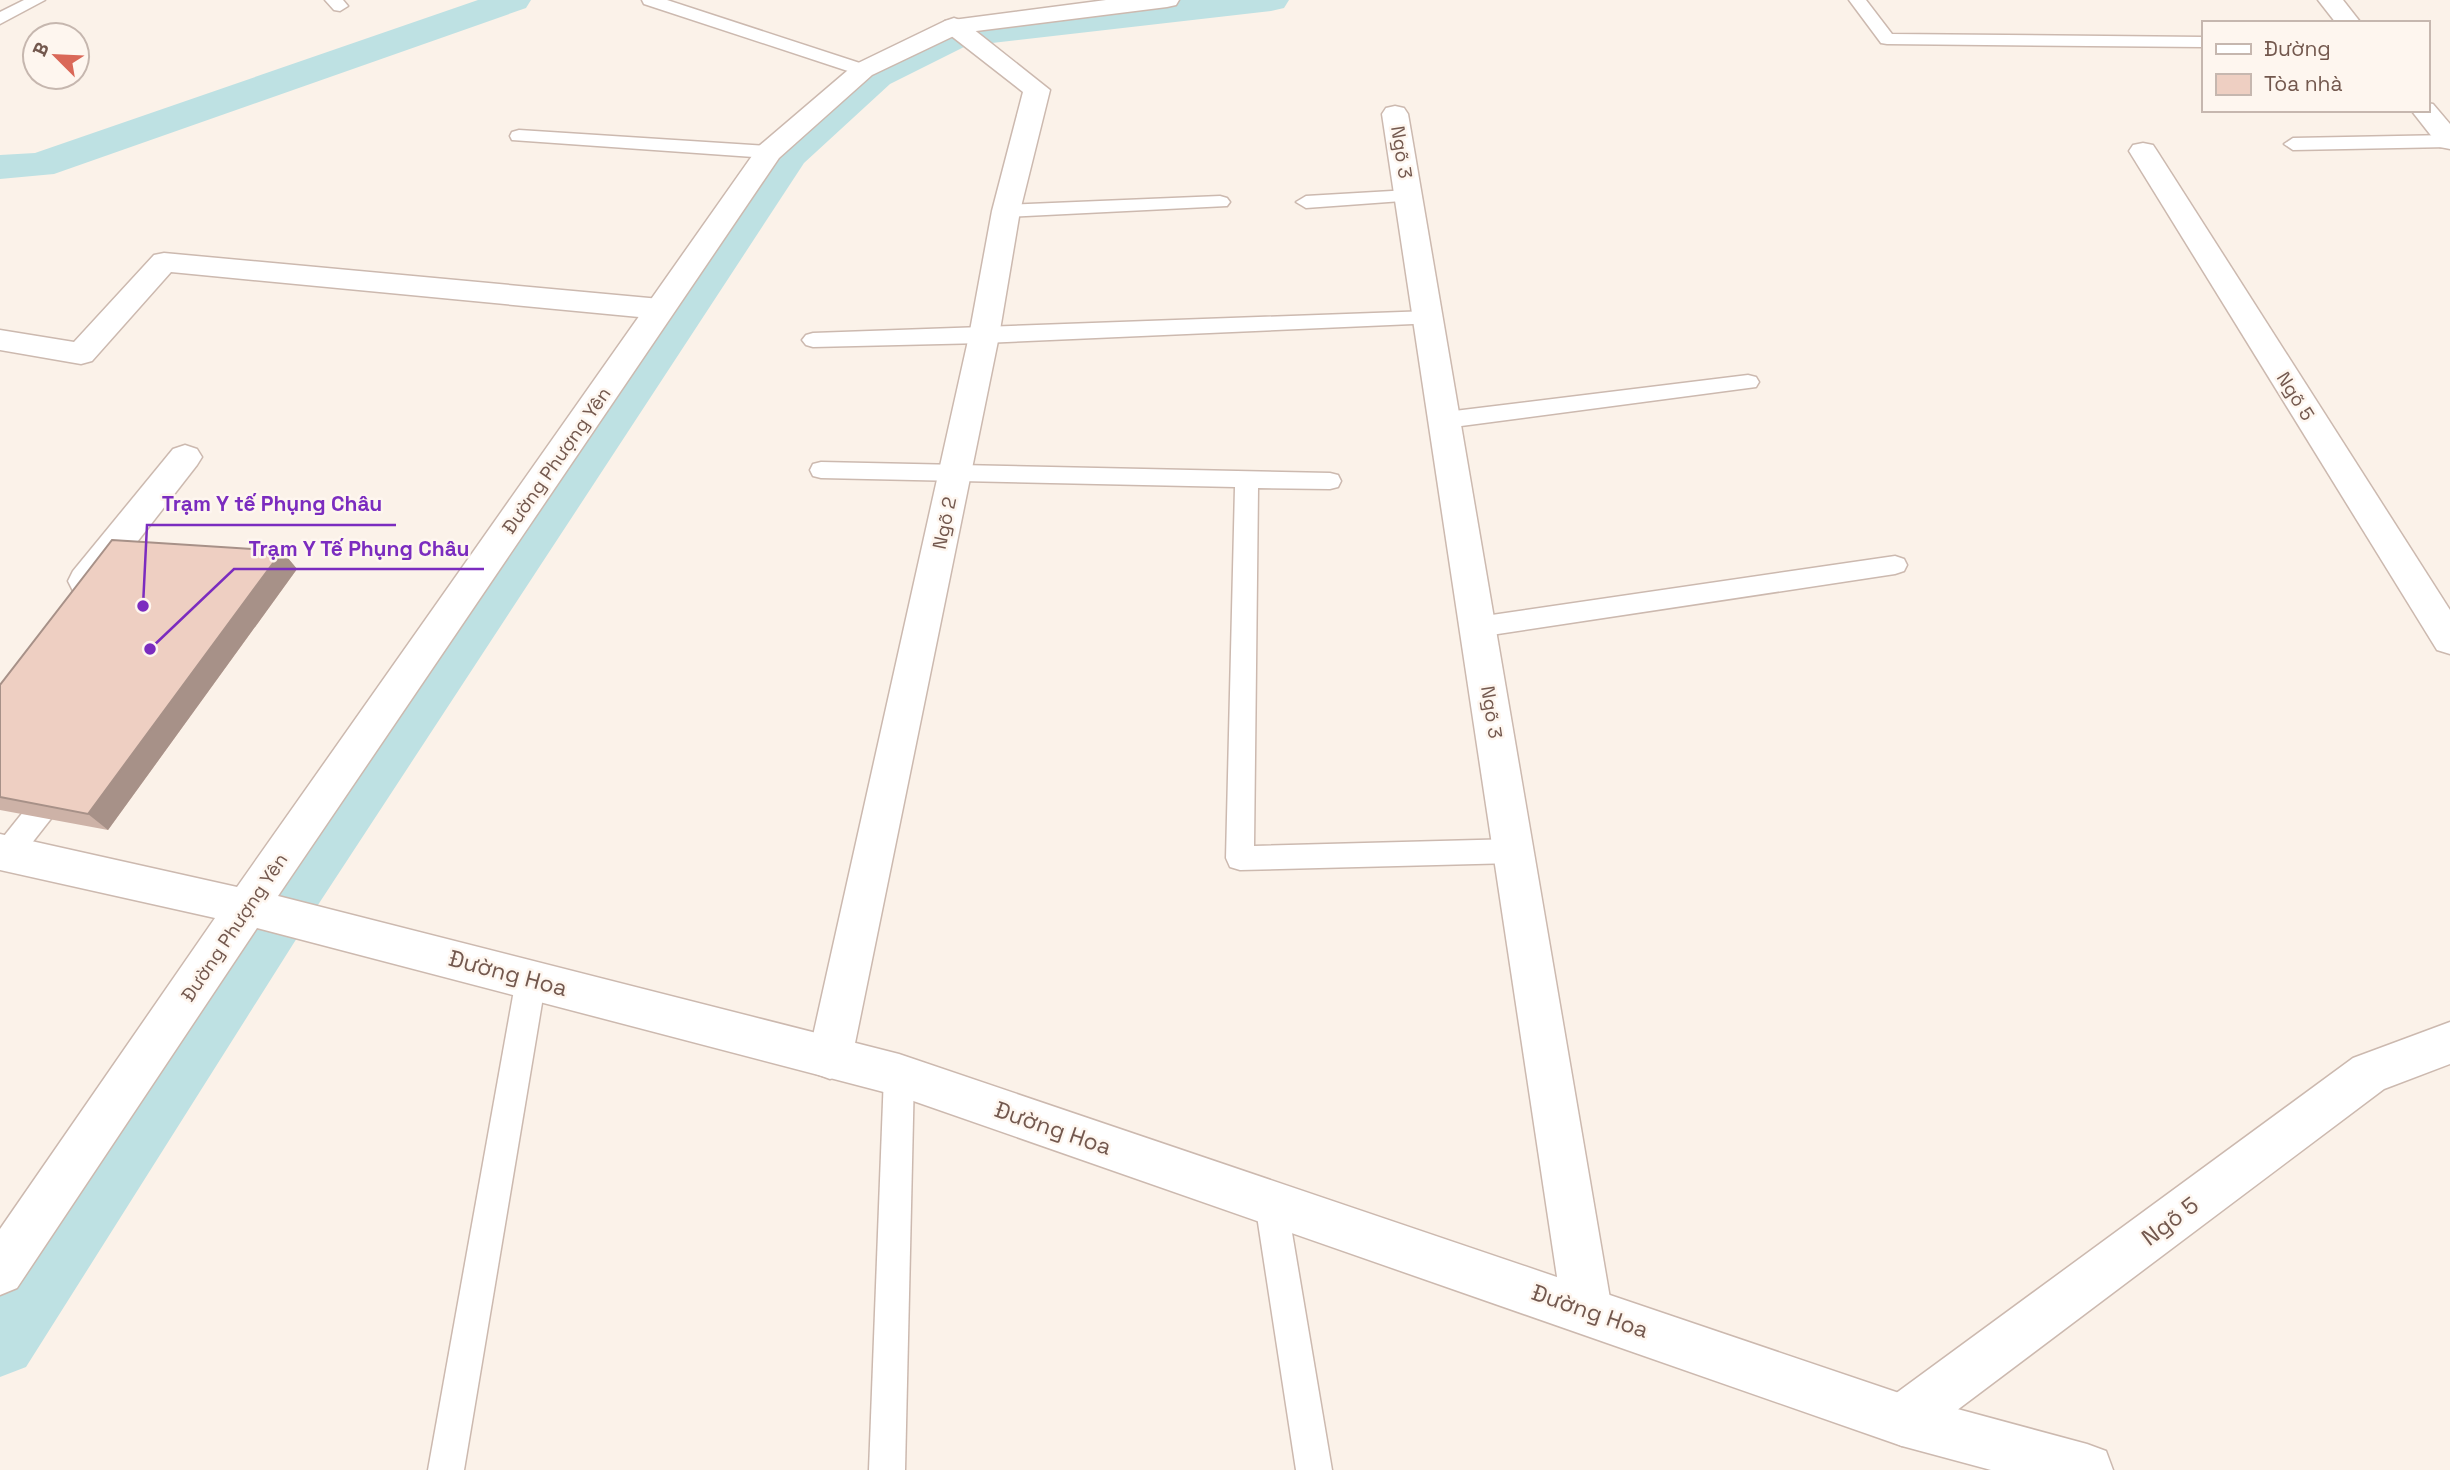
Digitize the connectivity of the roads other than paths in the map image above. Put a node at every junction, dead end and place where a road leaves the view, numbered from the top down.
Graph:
1 (37, 0) edge
2 (650, 0) edge
3 (1167, 0) edge
4 (1857, 0) edge
5 (2330, 0) edge
6 (0, 19) edge
7 (2347, 21) edge
8 (954, 26) junction
9 (2202, 42) edge
10 (863, 70) junction
11 (2426, 112) edge
12 (1395, 114) dead end
13 (519, 136) dead end
14 (2450, 141) edge
15 (2293, 144) dead end
16 (769, 152) junction
17 (2143, 152) dead end
18 (1409, 196) junction
19 (1220, 202) dead end
20 (1306, 202) dead end
21 (1006, 212) junction
22 (660, 309) junction
23 (1429, 318) junction
24 (984, 336) junction
25 (813, 340) dead end
26 (0, 341) edge
27 (1748, 382) dead end
28 (1446, 420) junction
29 (186, 457) dead end
30 (821, 470) dead end
31 (954, 474) junction
32 (1247, 480) junction
33 (1330, 481) dead end
34 (1895, 565) dead end
35 (67, 605) edge
36 (1478, 627) junction
37 (2450, 640) edge
38 (74, 769) edge
39 (1515, 851) junction
40 (4, 853) edge
41 (247, 906) junction
42 (531, 979) junction
43 (2450, 1043) edge
44 (830, 1058) junction
45 (899, 1076) junction
46 (1271, 1203) junction
47 (0, 1271) edge
48 (1587, 1310) junction
49 (1902, 1420) junction
50 (446, 1470) edge
51 (887, 1470) edge
52 (1314, 1470) edge
53 (2087, 1470) edge

1 - 6 lane
2 - 10 lane
3 - 8 street, Đường Phượng Yên
4 - 9 lane
5 - 7 street
8 - 10 street, Đường Phượng Yên
8 - 21 street, Ngõ 2
10 - 16 street, Đường Phượng Yên
11 - 14 street
12 - 18 street, Ngõ 3
13 - 16 lane
14 - 15 lane
16 - 22 street, Đường Phượng Yên
17 - 37 street, Ngõ 5
18 - 20 lane
18 - 23 street, Ngõ 3
19 - 21 lane
21 - 24 street, Ngõ 2
22 - 26 street
22 - 41 street, Đường Phượng Yên
23 - 24 lane
23 - 28 street, Ngõ 3
24 - 25 lane
24 - 31 street, Ngõ 2
27 - 28 lane
28 - 36 street, Ngõ 3
29 - 35 street
30 - 31 lane
31 - 32 lane
31 - 44 street, Ngõ 2
32 - 33 lane
32 - 39 lane
34 - 36 lane
36 - 39 street, Ngõ 3
38 - 40 lane
39 - 48 street, Ngõ 3
40 - 41 street, Đường Hoa
41 - 42 street, Đường Hoa
41 - 47 street, Đường Phượng Yên
42 - 44 street, Đường Hoa
42 - 50 lane
43 - 49 street, Ngõ 5
44 - 45 street, Đường Hoa
45 - 46 street, Đường Hoa
45 - 51 lane
46 - 48 street, Đường Hoa
46 - 52 lane
48 - 49 street, Đường Hoa
49 - 53 street, Đường Hoa

